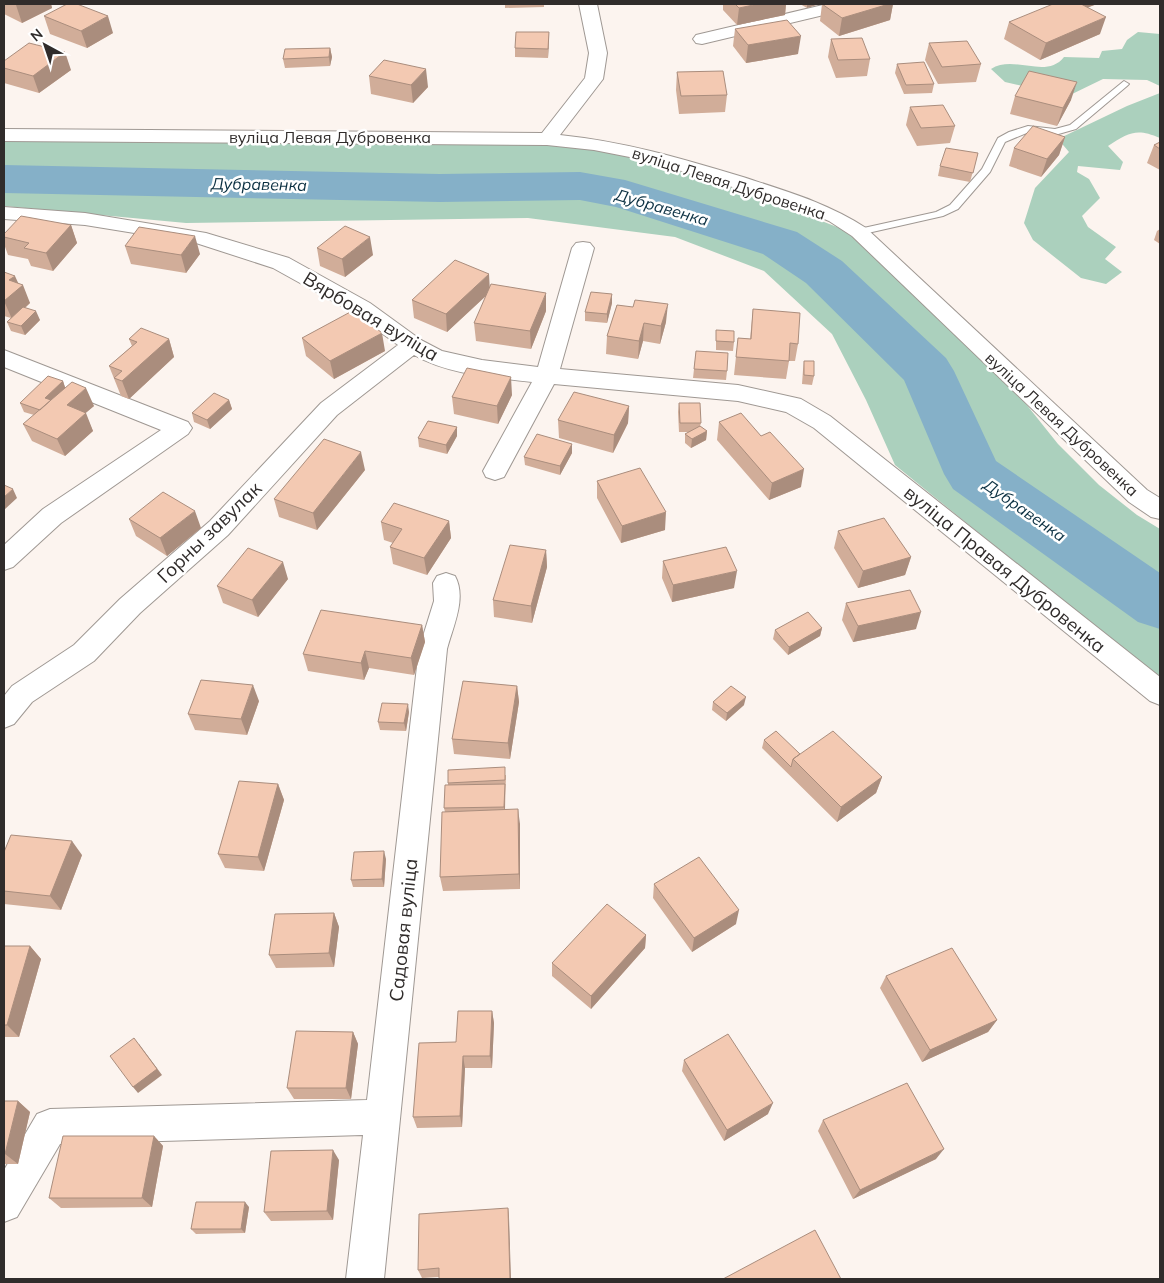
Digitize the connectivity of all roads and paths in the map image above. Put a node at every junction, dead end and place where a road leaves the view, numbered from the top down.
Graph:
1 (588, 4) edge
2 (847, 4) edge
3 (702, 39) dead end
4 (1124, 84) dead end
5 (4, 135) edge
6 (547, 139) junction
7 (4, 212) edge
8 (859, 232) junction
9 (583, 248) dead end
10 (413, 345) junction
11 (4, 358) edge
12 (547, 376) junction
13 (851, 444) joint
14 (496, 471) dead end
15 (1160, 510) edge
16 (4, 560) edge
17 (446, 583) dead end
18 (1160, 693) edge
19 (4, 716) edge
20 (383, 1117) junction
21 (4, 1204) edge
22 (365, 1279) edge

1 - 6 street
2 - 3 street
4 - 8 lane
5 - 6 street, вуліца Левая Дубровенка
6 - 8 street, вуліца Левая Дубровенка
7 - 10 street, Вярбовая вуліца
8 - 15 street, вуліца Левая Дубровенка
9 - 12 street
10 - 12 street, Вярбовая вуліца
10 - 19 street, Горны завулак
11 - 16 street
12 - 13 street, Вярбовая вуліца
12 - 14 street
13 - 18 street, вуліца Правая Дубровенка
17 - 20 street, Садовая вуліца
20 - 21 street
20 - 22 street, Садовая вуліца

